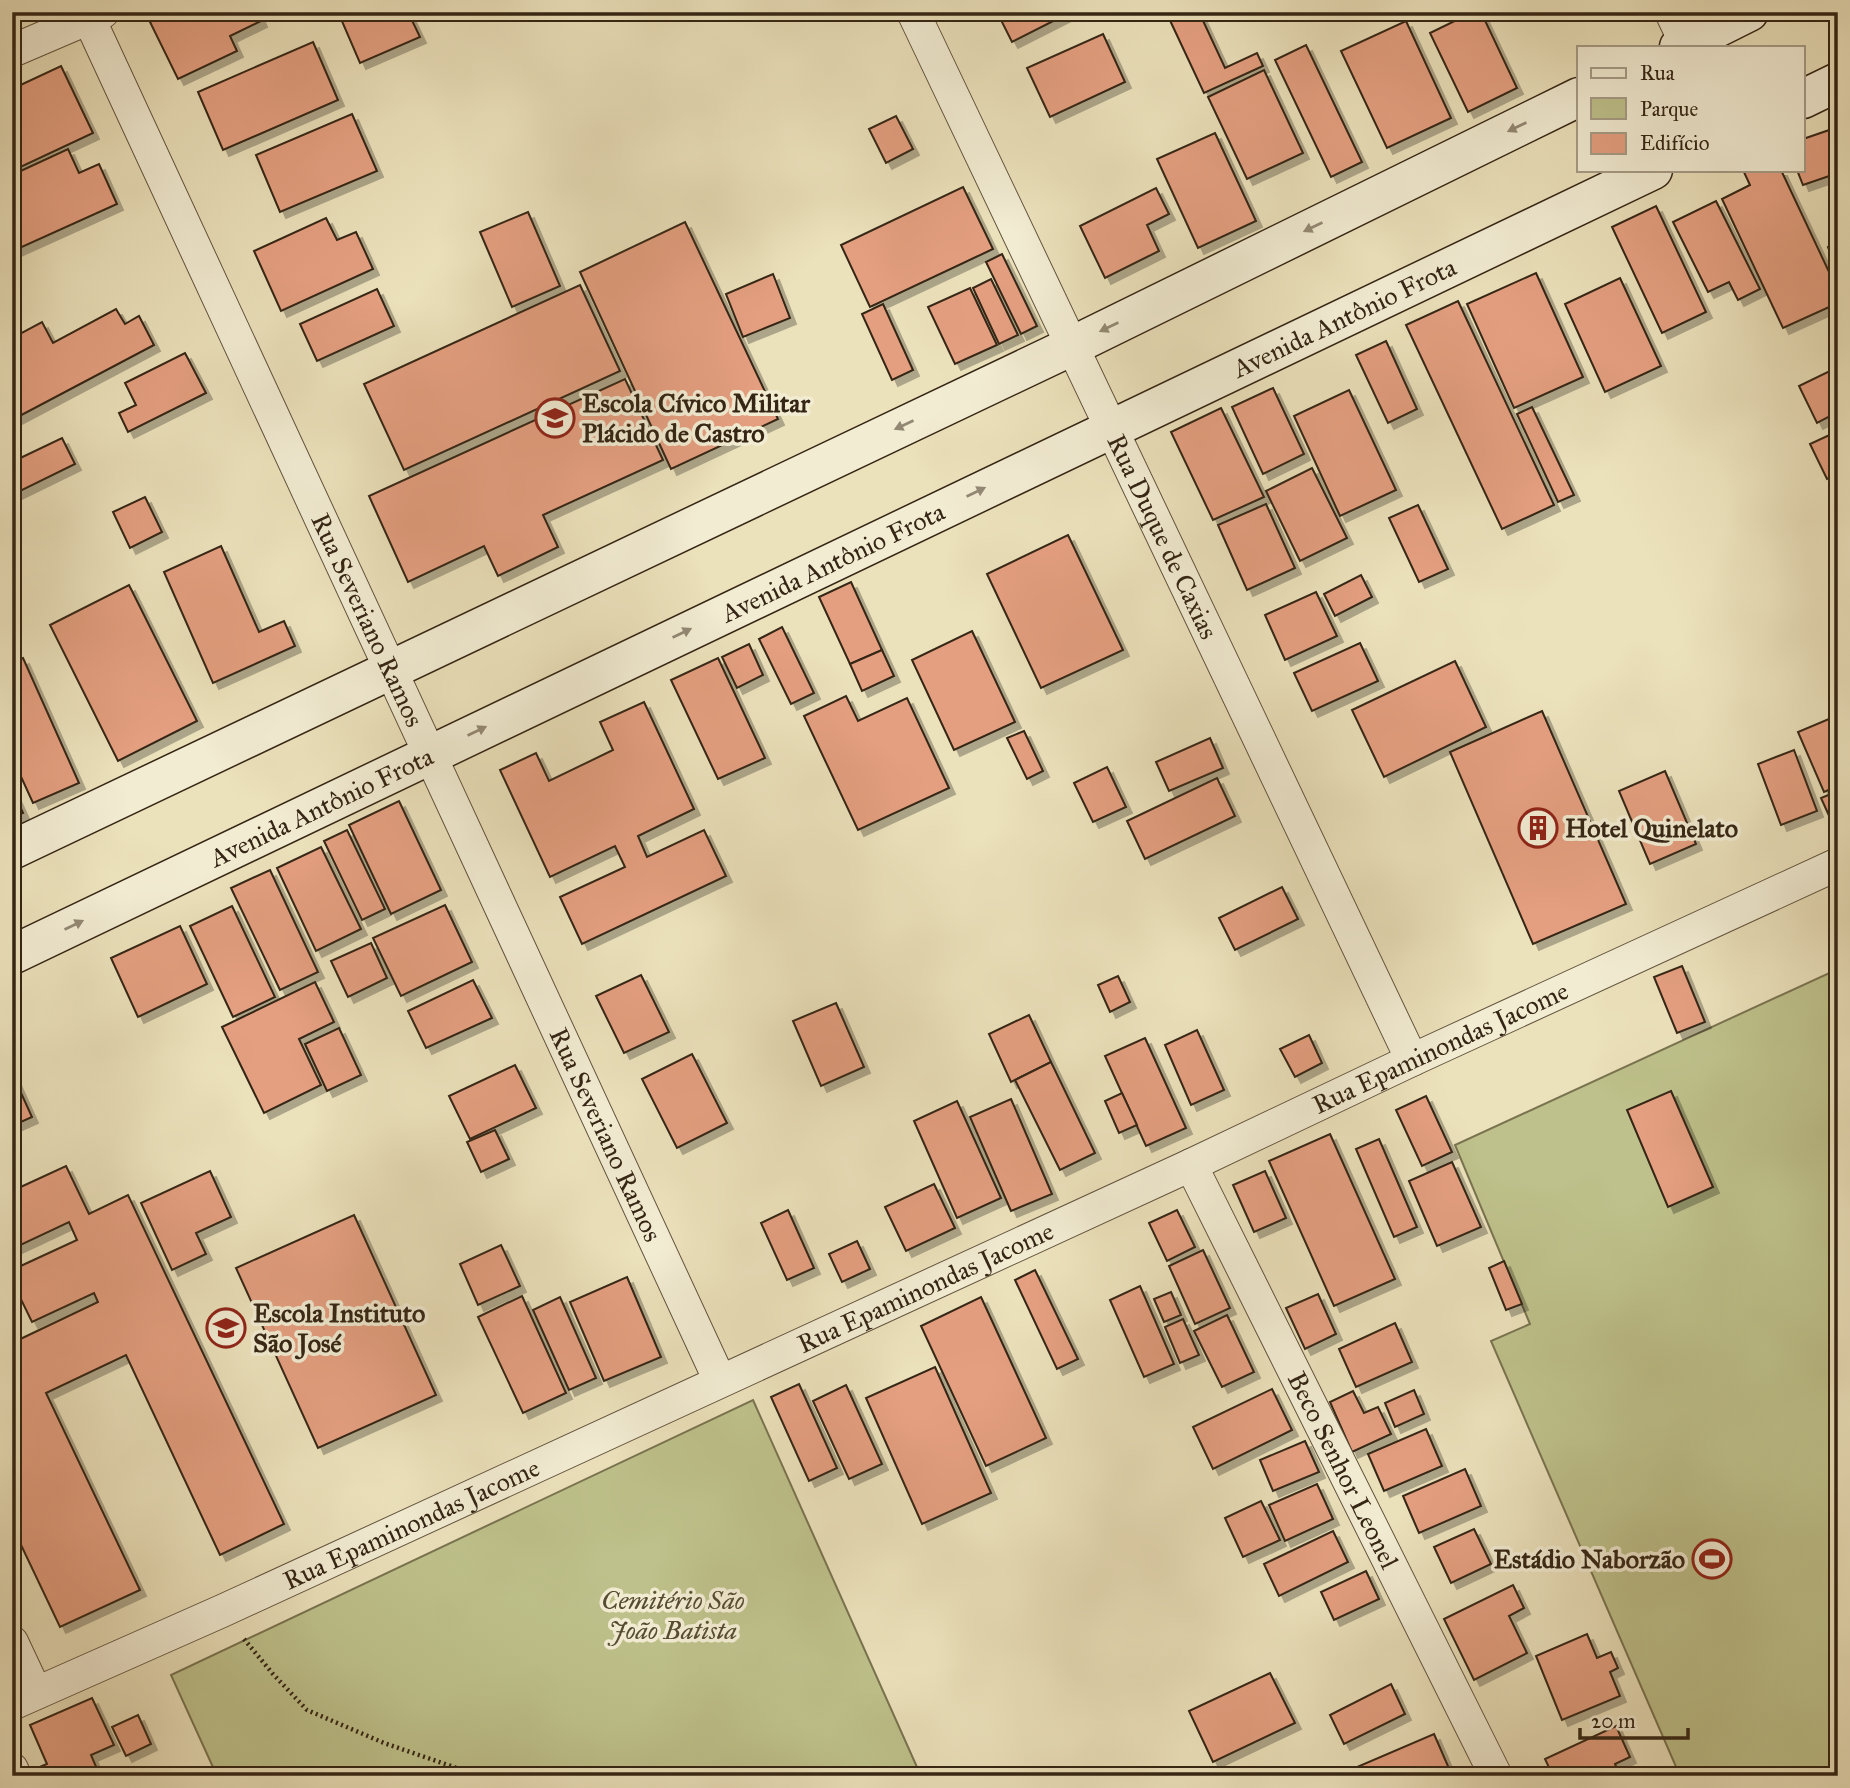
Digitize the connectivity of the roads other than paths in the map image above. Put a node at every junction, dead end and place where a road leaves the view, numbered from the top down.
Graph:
1 (913, 12) edge
2 (1749, 12) edge
3 (93, 14) edge
4 (1679, 34) edge
5 (12, 51) edge
6 (1838, 82) edge
7 (1577, 98) edge
8 (1804, 99) edge
9 (1649, 172) edge
10 (1072, 346) junction
11 (1112, 428) junction
12 (391, 668) junction
13 (430, 753) junction
14 (12, 850) edge
15 (1838, 864) edge
16 (12, 955) edge
17 (1412, 1060) junction
18 (1191, 1165) junction
19 (720, 1381) junction
20 (12, 1642) edge
21 (24, 1699) edge
22 (12, 1769) edge
23 (15, 1776) edge
24 (1496, 1776) edge

1 - 10 street, Rua Duque de Caxias
2 - 4 main road
3 - 5 street
3 - 12 street, Rua Severiano Ramos
6 - 8 main road
7 -> 10 main road
9 - 11 main road, Avenida Antônio Frota
10 - 11 street, Rua Duque de Caxias
10 -> 12 main road
13 -> 11 main road, Avenida Antônio Frota
11 - 17 street, Rua Duque de Caxias
12 - 13 street, Rua Severiano Ramos
12 - 14 main road
16 -> 13 main road, Avenida Antônio Frota
13 - 19 street, Rua Severiano Ramos
15 - 17 street, Rua Epaminondas Jacome
17 - 18 street, Rua Epaminondas Jacome
18 - 19 street, Rua Epaminondas Jacome
18 - 24 street, Beco Senhor Leonel
19 - 21 street, Rua Epaminondas Jacome
20 - 21 street
22 - 23 street

